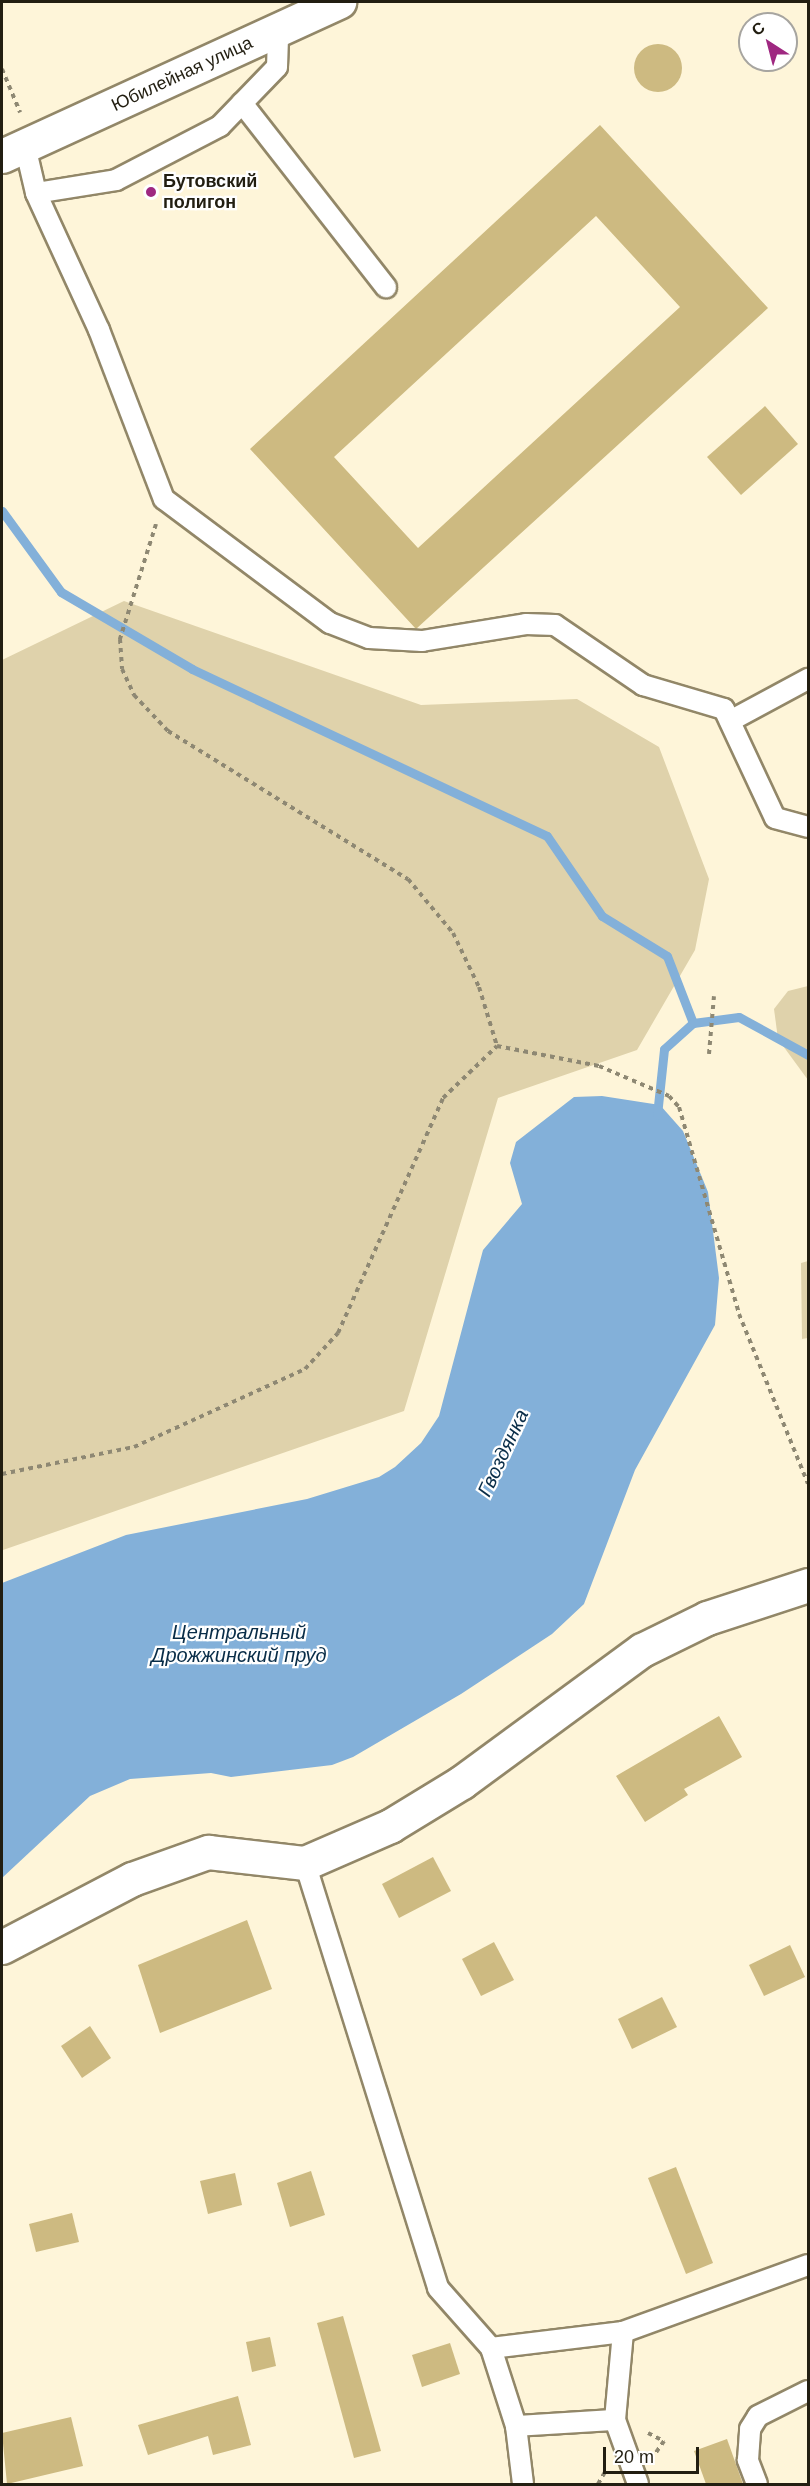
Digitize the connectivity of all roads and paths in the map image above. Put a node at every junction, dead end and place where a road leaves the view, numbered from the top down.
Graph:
1 (333, 3) edge
2 (278, 30) junction
3 (2, 69) edge
4 (242, 103) junction
5 (15, 145) edge
6 (36, 193) junction
7 (386, 287) dead end
8 (164, 499) junction
9 (808, 679) edge
10 (730, 721) junction
11 (808, 827) edge
12 (714, 996) dead end
13 (497, 1046) junction
14 (709, 1054) dead end
15 (2, 1474) edge
16 (808, 1484) edge
17 (808, 1585) edge
18 (305, 1863) junction
19 (2, 1947) edge
20 (808, 2265) edge
21 (623, 2332) junction
22 (491, 2348) junction
23 (808, 2391) edge
24 (615, 2420) junction
25 (516, 2426) junction
26 (523, 2484) edge
27 (638, 2484) edge
28 (757, 2484) edge

1 - 2 street, Юбилейная улица
2 - 4 lane
2 - 5 street, Юбилейная улица
3 - 5 path
4 - 6 lane
4 - 7 lane
5 - 6 lane
6 - 8 lane
8 - 10 lane
8 - 13 path
9 - 10 lane
10 - 11 lane
12 - 14 path
13 - 15 path
13 - 16 path
17 - 18 street
18 - 19 street
18 - 22 lane
20 - 21 lane
21 - 22 lane
21 - 24 lane
22 - 25 lane
23 - 28 lane
24 - 25 lane
24 - 27 lane
25 - 26 lane

